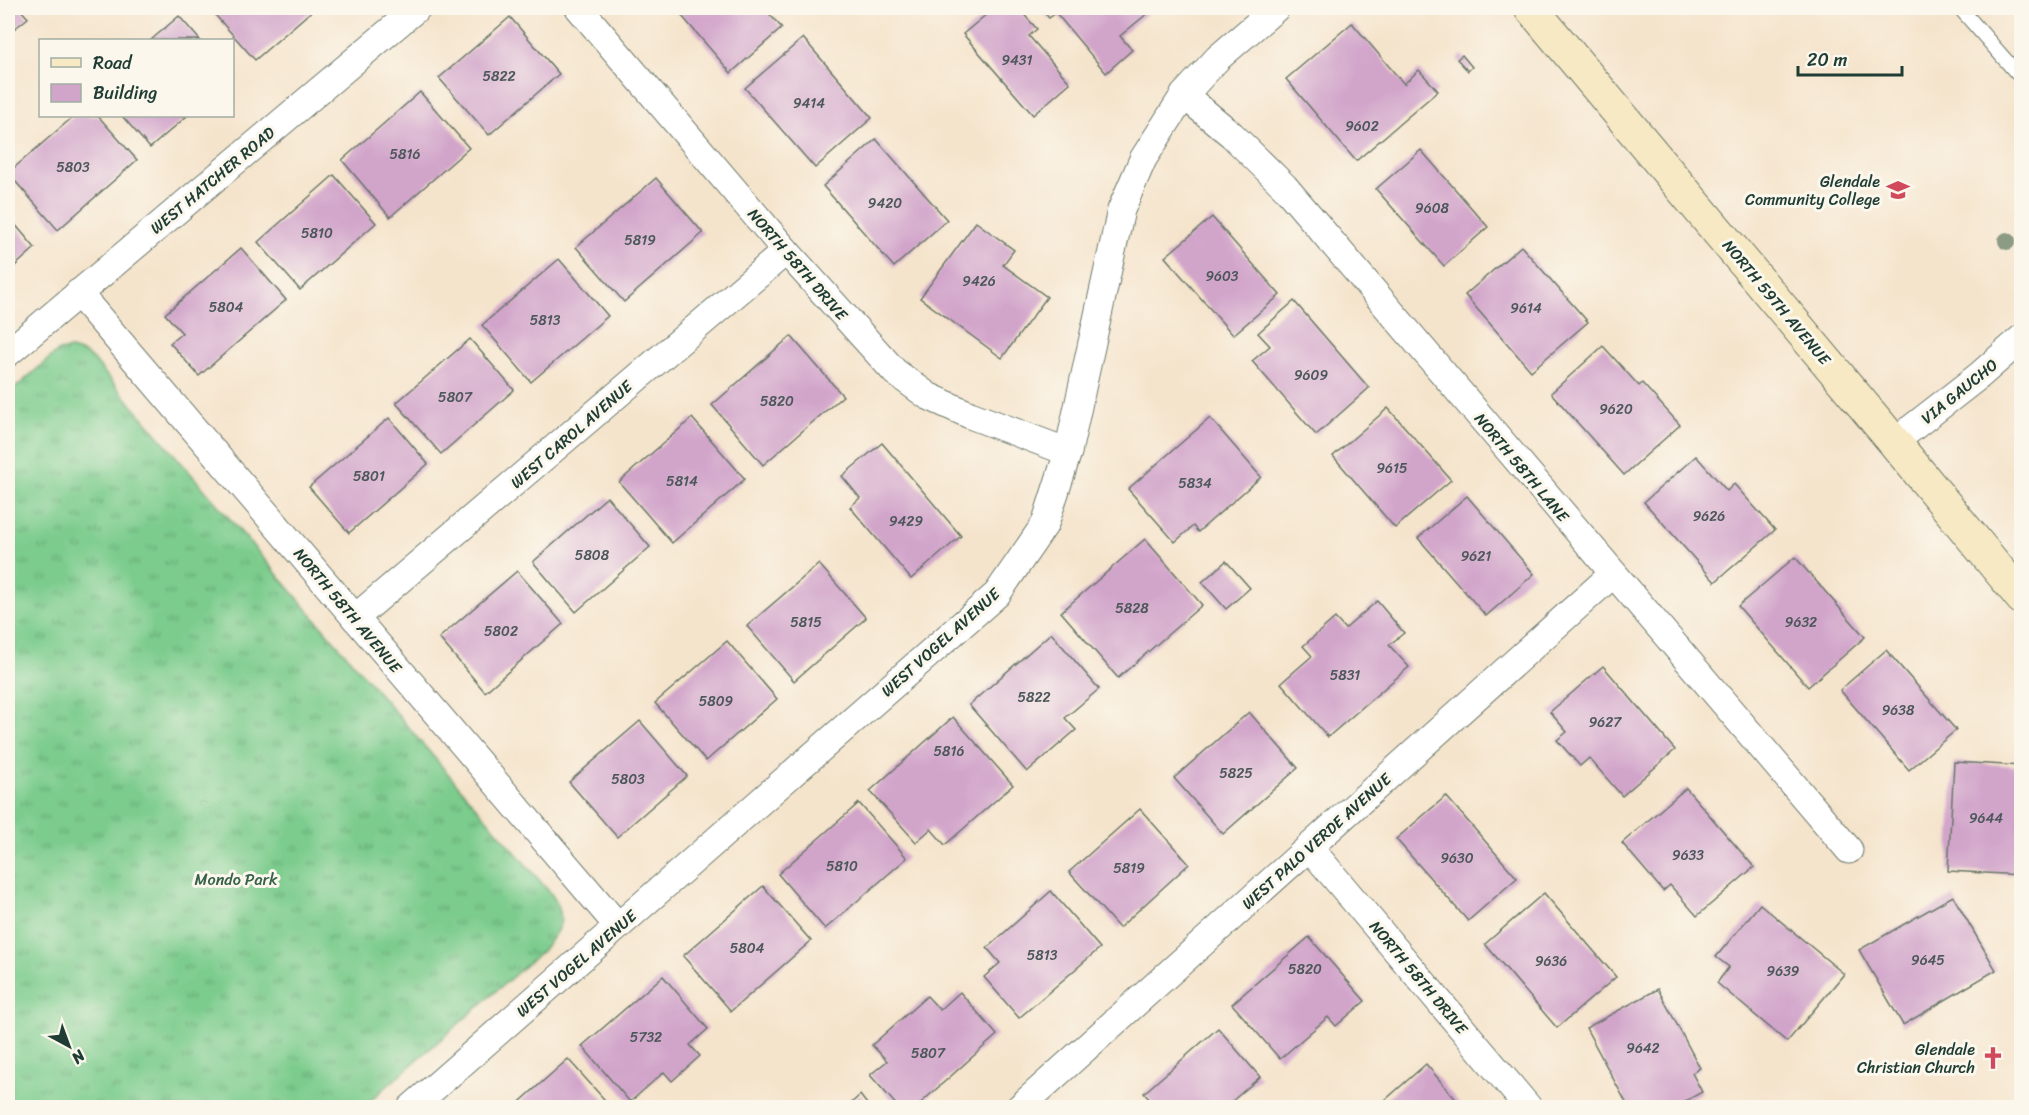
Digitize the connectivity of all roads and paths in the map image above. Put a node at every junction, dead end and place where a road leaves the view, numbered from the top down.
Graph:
1 (417, 8) edge
2 (579, 8) edge
3 (1276, 8) edge
4 (1531, 8) edge
5 (1959, 8) edge
6 (2022, 79) edge
7 (1184, 94) junction
8 (786, 251) junction
9 (78, 293) junction
10 (2022, 338) edge
11 (8, 353) edge
12 (1894, 442) junction
13 (1068, 452) junction
14 (1613, 574) junction
15 (2022, 598) edge
16 (355, 618) junction
17 (1309, 847) junction
18 (1849, 850) dead end
19 (618, 926) junction
20 (411, 1107) edge
21 (1019, 1107) edge
22 (1529, 1107) edge

1 - 9 street, WEST HATCHER ROAD
2 - 8 street, NORTH 58TH DRIVE
3 - 7 street, WEST VOGEL AVENUE
4 - 12 main road, NORTH 59TH AVENUE
5 - 6 lane
7 - 13 street, WEST VOGEL AVENUE
7 - 14 street, NORTH 58TH LANE
8 - 13 street, NORTH 58TH DRIVE
8 - 16 street, WEST CAROL AVENUE
9 - 11 street, WEST HATCHER ROAD
9 - 16 street, NORTH 58TH AVENUE
10 - 12 street, VIA GAUCHO
12 - 15 main road, NORTH 59TH AVENUE
13 - 19 street, WEST VOGEL AVENUE
14 - 17 street, WEST PALO VERDE AVENUE
14 - 18 street, NORTH 58TH LANE
16 - 19 street, NORTH 58TH AVENUE
17 - 21 street, WEST PALO VERDE AVENUE
17 - 22 street, NORTH 58TH DRIVE
19 - 20 street, WEST VOGEL AVENUE

